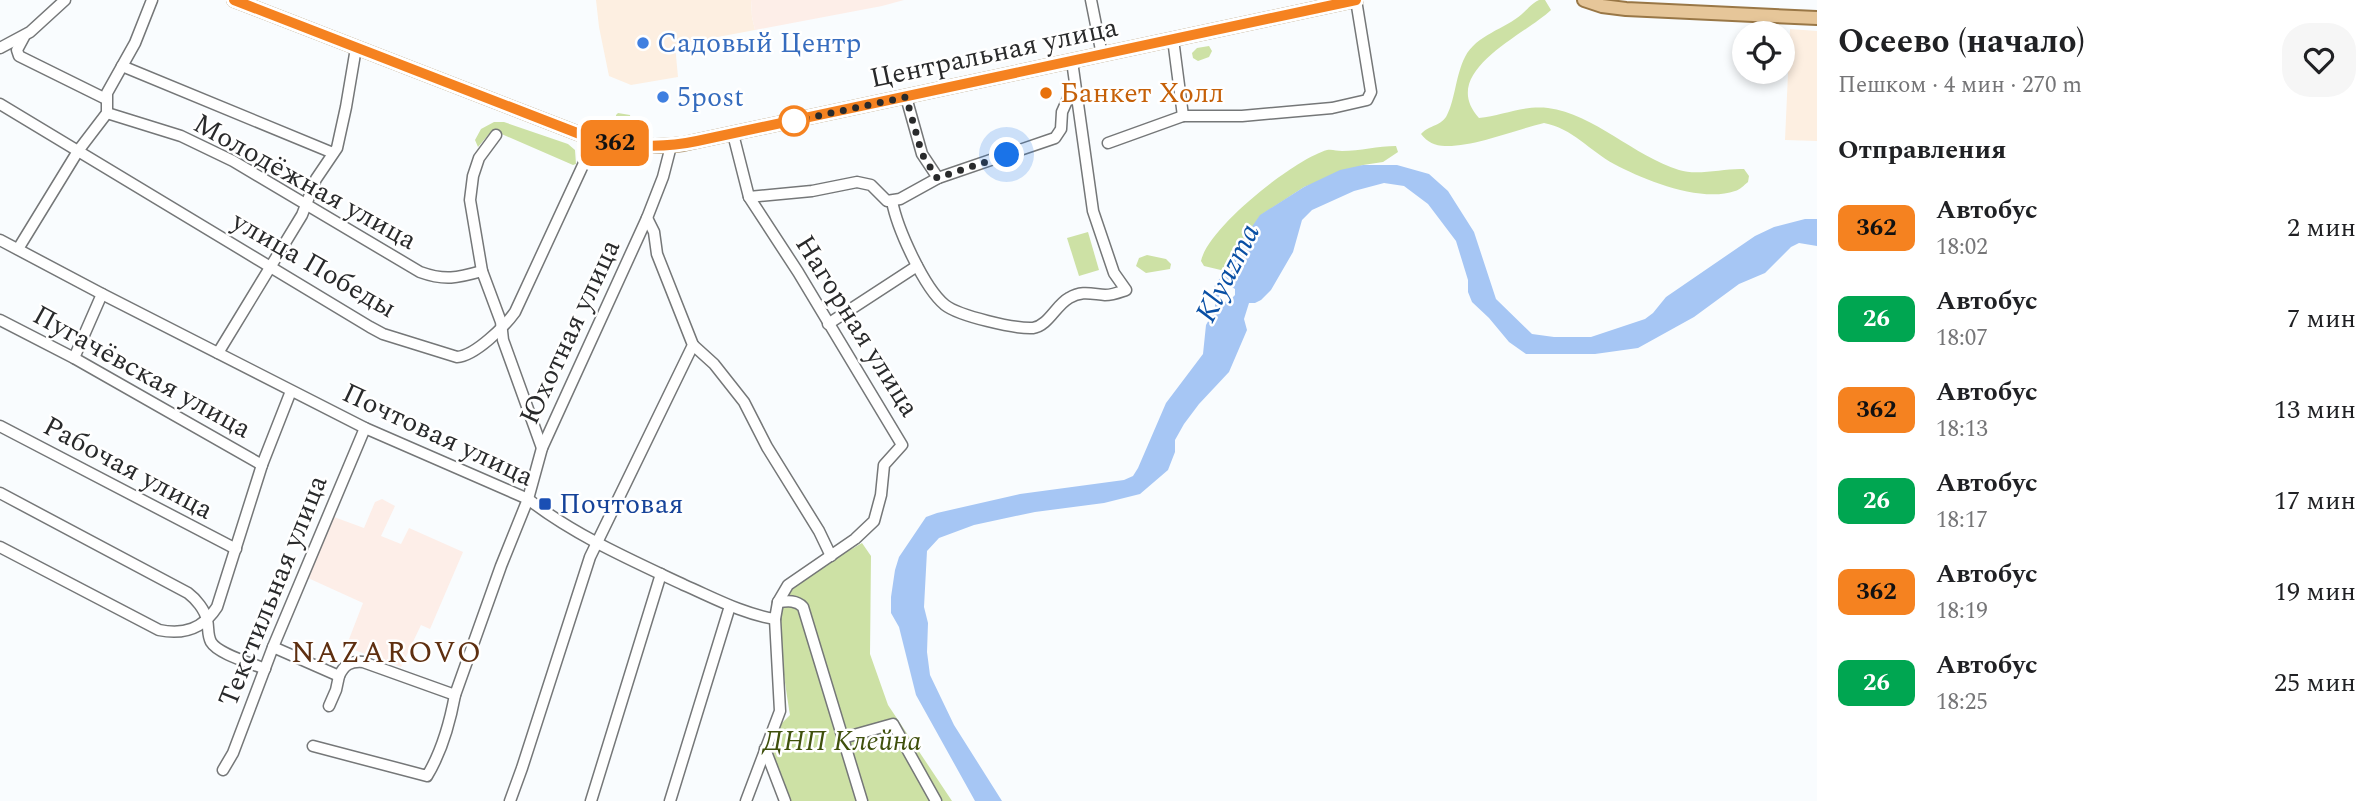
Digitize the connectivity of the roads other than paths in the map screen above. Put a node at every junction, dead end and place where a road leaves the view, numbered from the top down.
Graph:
1 (65, 0) edge
2 (152, 0) edge
3 (234, 0) edge
4 (1091, 0) edge
5 (1356, 0) edge
6 (1584, 0) edge
7 (267, 6) edge
8 (1817, 18) edge
9 (24, 37) junction
10 (1173, 39) junction
11 (0, 48) edge
12 (356, 48) junction
13 (1102, 55) junction
14 (1072, 61) junction
15 (122, 65) junction
16 (1076, 78) junction
17 (906, 97) junction
18 (106, 99) junction
19 (0, 104) edge
20 (107, 113) junction
21 (1182, 116) junction
22 (733, 134) junction
23 (496, 135) dead end
24 (590, 138) junction
25 (1108, 143) dead end
26 (677, 145) junction
27 (78, 150) junction
28 (333, 153) junction
29 (937, 178) junction
30 (749, 197) junction
31 (892, 201) junction
32 (307, 205) junction
33 (647, 218) junction
34 (0, 240) edge
35 (18, 249) junction
36 (270, 265) junction
37 (917, 266) junction
38 (482, 271) junction
39 (102, 294) junction
40 (0, 320) edge
41 (828, 324) junction
42 (501, 329) junction
43 (693, 345) junction
44 (218, 353) junction
45 (74, 358) junction
46 (291, 391) junction
47 (0, 426) edge
48 (365, 428) junction
49 (542, 448) junction
50 (262, 465) junction
51 (0, 493) edge
52 (528, 499) junction
53 (597, 542) junction
54 (0, 547) edge
55 (236, 549) junction
56 (834, 555) junction
57 (662, 574) junction
58 (778, 601) junction
59 (730, 606) junction
60 (775, 619) junction
61 (207, 620) junction
62 (273, 647) junction
63 (265, 669) junction
64 (339, 676) junction
65 (455, 695) junction
66 (329, 706) dead end
67 (843, 738) junction
68 (313, 746) dead end
69 (765, 749) junction
70 (223, 770) dead end
71 (510, 801) edge
72 (591, 801) edge
73 (670, 801) edge
74 (746, 801) edge
75 (785, 801) edge
76 (862, 801) edge
77 (936, 801) edge

1 - 9 street
2 - 15 street
3 - 7 main road, Центральная улица
4 - 13 street
5 - 10 main road, Центральная улица
5 - 21 street
6 - 8 main road
7 - 12 main road, Центральная улица
9 - 11 street
9 - 18 street
10 - 13 main road, Центральная улица
10 - 21 street
12 - 24 main road, Центральная улица
12 - 28 street
13 - 14 main road, Центральная улица
14 - 16 street
14 - 17 main road, Центральная улица
15 - 18 street
15 - 28 street
16 - 29 street
16 - 37 street
17 - 22 main road, Центральная улица
17 - 29 street
18 - 20 street
19 - 27 street, улица Победы
20 - 27 street
20 - 32 street, Молодёжная улица
21 - 25 street
22 - 26 main road, Центральная улица
22 - 30 street, Нагорная улица
23 - 38 street
24 - 26 main road, Центральная улица
24 - 42 street, улица Победы
26 - 33 street, Юхотная улица
27 - 35 street
27 - 36 street, улица Победы
28 - 32 street
29 - 31 street
30 - 31 street, Нагорная улица
30 - 41 street, Нагорная улица
31 - 37 street
32 - 36 street
32 - 38 street, Молодёжная улица
33 - 43 street
33 - 49 street, Юхотная улица
34 - 35 street, Почтовая улица
35 - 39 street, Почтовая улица
36 - 42 street, улица Победы
36 - 44 street
37 - 41 street
38 - 42 street
39 - 44 street, Почтовая улица
39 - 45 street
40 - 45 street, Пугачёвская улица
41 - 56 street, Нагорная улица
42 - 49 street
43 - 53 street
43 - 56 street
44 - 46 street, Почтовая улица
45 - 50 street, Пугачёвская улица
46 - 48 street, Почтовая улица
46 - 50 street
47 - 55 street, Рабочая улица
48 - 52 street, Почтовая улица
48 - 62 street, Текстильная улица
49 - 52 street, Юхотная улица
50 - 55 street
51 - 61 street
52 - 53 street, Почтовая улица
52 - 65 street, Юхотная улица
53 - 57 street, Почтовая улица
53 - 71 street
54 - 61 street
55 - 61 street
56 - 58 street
57 - 59 street, Почтовая улица
57 - 72 street
58 - 60 street
58 - 67 street
59 - 60 street, Почтовая улица
59 - 73 street
60 - 69 street
61 - 63 street
62 - 63 street, Текстильная улица
62 - 64 street
63 - 70 street, Текстильная улица
64 - 65 street
64 - 66 street
65 - 68 street, Юхотная улица
67 - 76 street
67 - 77 street
69 - 74 street
69 - 75 street

